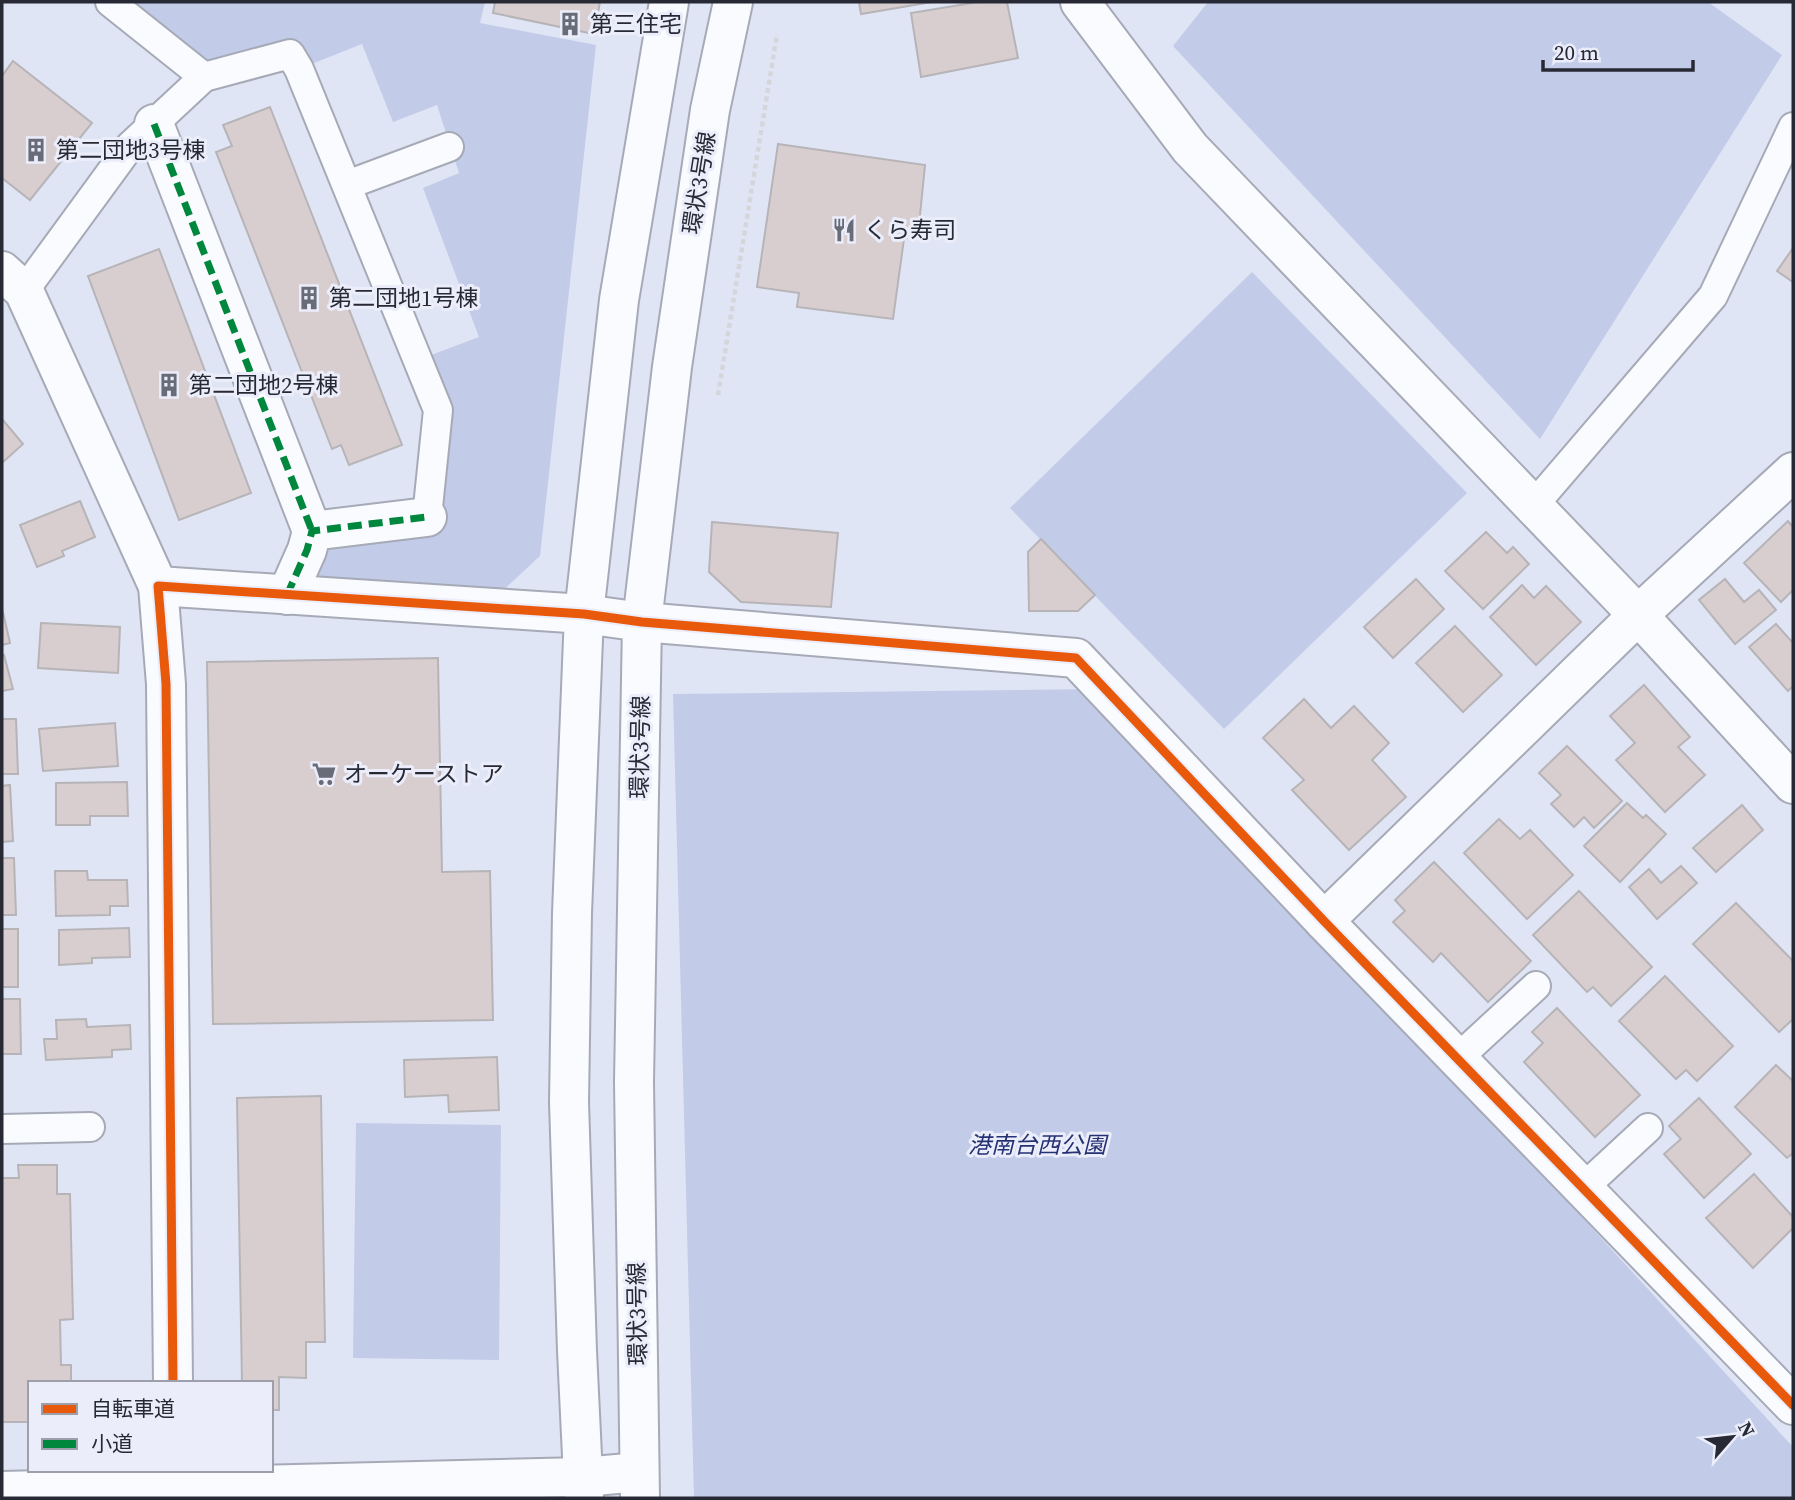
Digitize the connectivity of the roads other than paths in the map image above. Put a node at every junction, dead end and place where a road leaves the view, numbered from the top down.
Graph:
1 (110, 2) edge
2 (670, 2) edge
3 (733, 2) edge
4 (1080, 2) edge
5 (204, 77) junction
6 (154, 124) junction
7 (1793, 127) edge
8 (449, 147) dead end
9 (347, 185) junction
10 (13, 281) edge
11 (1793, 472) edge
12 (1533, 506) junction
13 (427, 517) joint
14 (312, 531) junction
15 (158, 586) junction
16 (288, 595) junction
17 (584, 614) junction
18 (1638, 615) junction
19 (642, 622) junction
20 (1793, 784) edge
21 (1324, 921) junction
22 (1536, 986) dead end
23 (1458, 1058) junction
24 (90, 1127) dead end
25 (1648, 1128) dead end
26 (2, 1129) edge
27 (1583, 1188) junction
28 (173, 1381) edge
29 (1793, 1405) edge
30 (174, 1478) edge
31 (640, 1485) edge
32 (584, 1488) edge
33 (2, 1491) edge

1 - 5 lane
2 - 17 street
3 - 19 street, 環状3号線
4 - 12 street
5 - 6 lane
5 - 9 lane
6 - 10 lane
6 - 14 street
7 - 12 lane
8 - 9 lane
9 - 13 lane
10 - 15 street
11 - 18 street
12 - 18 street
13 - 14 street
14 - 16 street
15 - 16 street
15 - 28 street
16 - 17 street
17 - 19 street
17 - 32 street
18 - 20 street
18 - 21 street
19 - 21 street
19 - 31 street, 環状3号線
21 - 23 street
22 - 23 lane
23 - 27 street
24 - 26 lane
25 - 27 lane
27 - 29 street
30 - 32 street
30 - 33 street
31 - 32 street

